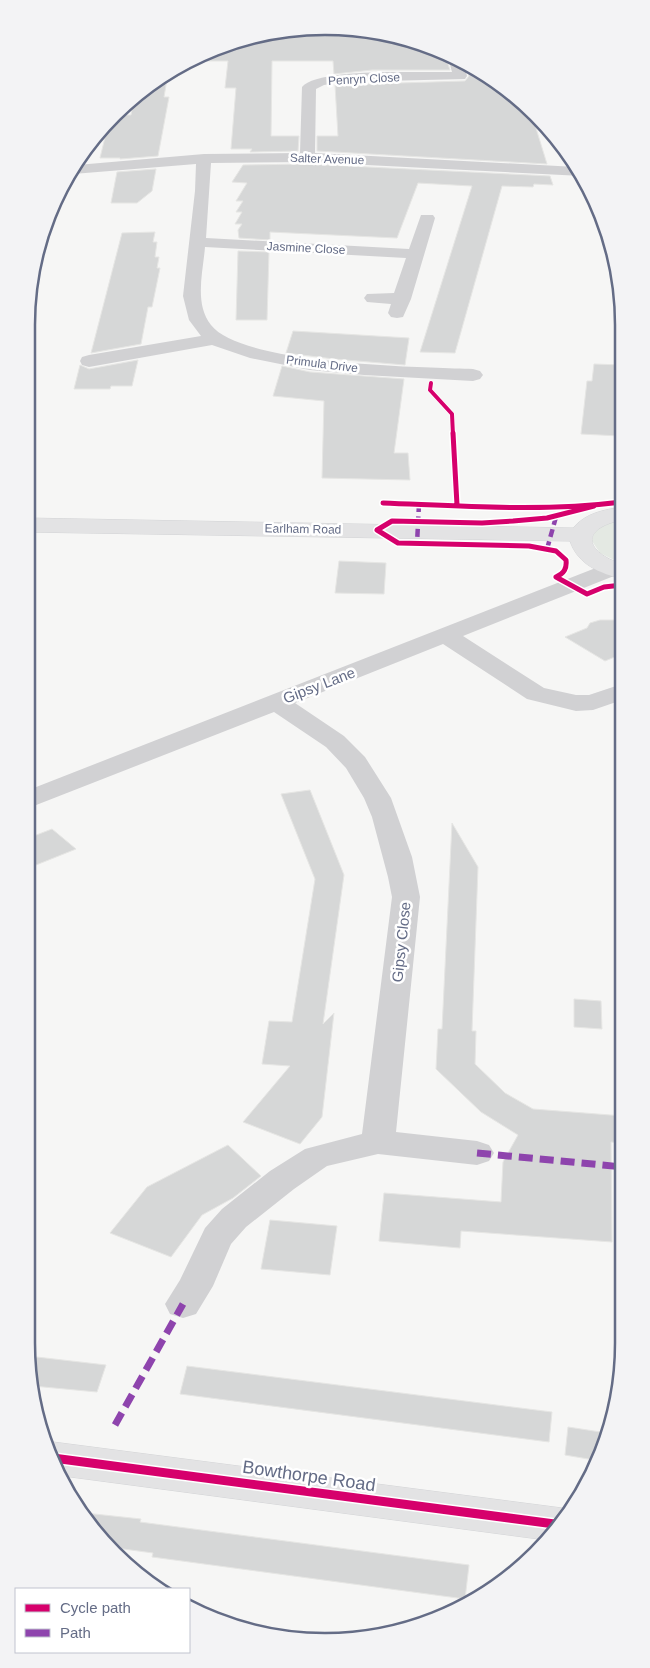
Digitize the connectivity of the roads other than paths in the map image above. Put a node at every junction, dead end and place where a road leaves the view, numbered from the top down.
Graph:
1 (458, 67) edge
2 (307, 157) junction
3 (204, 159) junction
4 (81, 170) edge
5 (571, 172) edge
6 (427, 218) dead end
7 (197, 242) junction
8 (416, 254) junction
9 (373, 298) dead end
10 (216, 339) junction
11 (89, 361) dead end
12 (473, 375) dead end
13 (615, 515) edge
14 (35, 525) edge
15 (580, 535) junction
16 (615, 571) edge
17 (615, 571) edge
18 (445, 635) junction
19 (615, 694) edge
20 (276, 702) junction
21 (35, 797) edge
22 (378, 1142) junction
23 (477, 1153) dead end
24 (183, 1304) dead end
25 (59, 1459) edge
26 (552, 1524) edge

1 - 2 street, Penryn Close
2 - 3 street, Salter Avenue
2 - 5 street, Salter Avenue
3 - 4 street, Salter Avenue
3 - 7 street, Primula Drive
6 - 8 street
7 - 8 street, Jasmine Close
7 - 10 street, Primula Drive
8 - 9 street
10 - 11 street
10 - 12 street, Primula Drive
13 - 15 main road
14 - 15 main road, Earlham Road
15 - 16 main road
17 - 18 street, Gipsy Lane
18 - 19 street
18 - 20 street, Gipsy Lane
20 - 21 street, Gipsy Lane
20 - 22 street, Gipsy Close
22 - 23 street
22 - 24 street
25 - 26 main road, Bowthorpe Road

